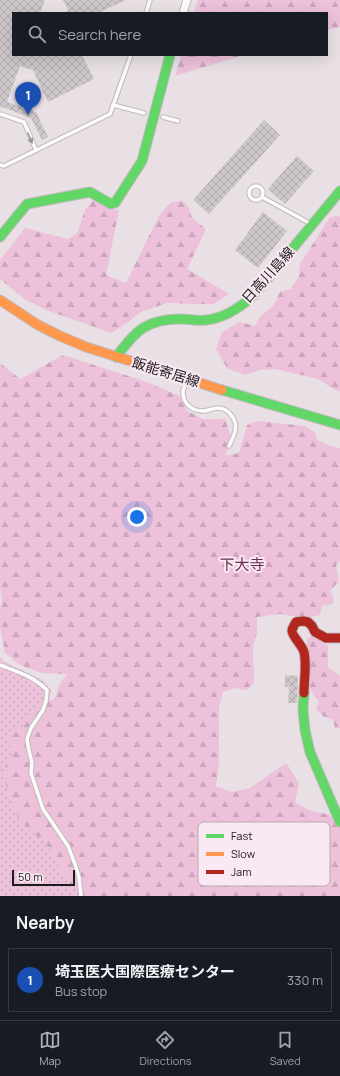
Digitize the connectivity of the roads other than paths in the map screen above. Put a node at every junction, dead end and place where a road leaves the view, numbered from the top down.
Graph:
1 (150, 0) edge
2 (187, 0) edge
3 (146, 12) edge
4 (183, 12) edge
5 (131, 56) edge
6 (170, 56) edge
7 (113, 105) junction
8 (144, 113) dead end
9 (0, 114) edge
10 (163, 117) dead end
11 (178, 121) dead end
12 (36, 150) junction
13 (0, 165) edge
14 (340, 191) edge
15 (262, 197) junction
16 (312, 225) junction
17 (0, 237) edge
18 (0, 300) edge
19 (116, 357) junction
20 (187, 379) junction
21 (340, 425) edge
22 (229, 446) dead end
23 (340, 638) edge
24 (0, 665) edge
25 (340, 822) edge
26 (81, 896) edge

1 - 3 lane
2 - 4 street
5 - 7 lane
6 - 17 main road
7 - 8 lane
7 - 12 lane
9 -> 12 lane
10 - 11 lane
12 - 13 lane
14 - 16 main road, 日高川島線
15 - 15 lane
15 - 16 lane
16 - 19 main road, 日高川島線
18 - 19 main road, 飯能寄居線
19 - 20 main road, 飯能寄居線
20 - 21 main road, 飯能寄居線
20 - 22 lane
23 - 25 main road
24 - 26 lane

